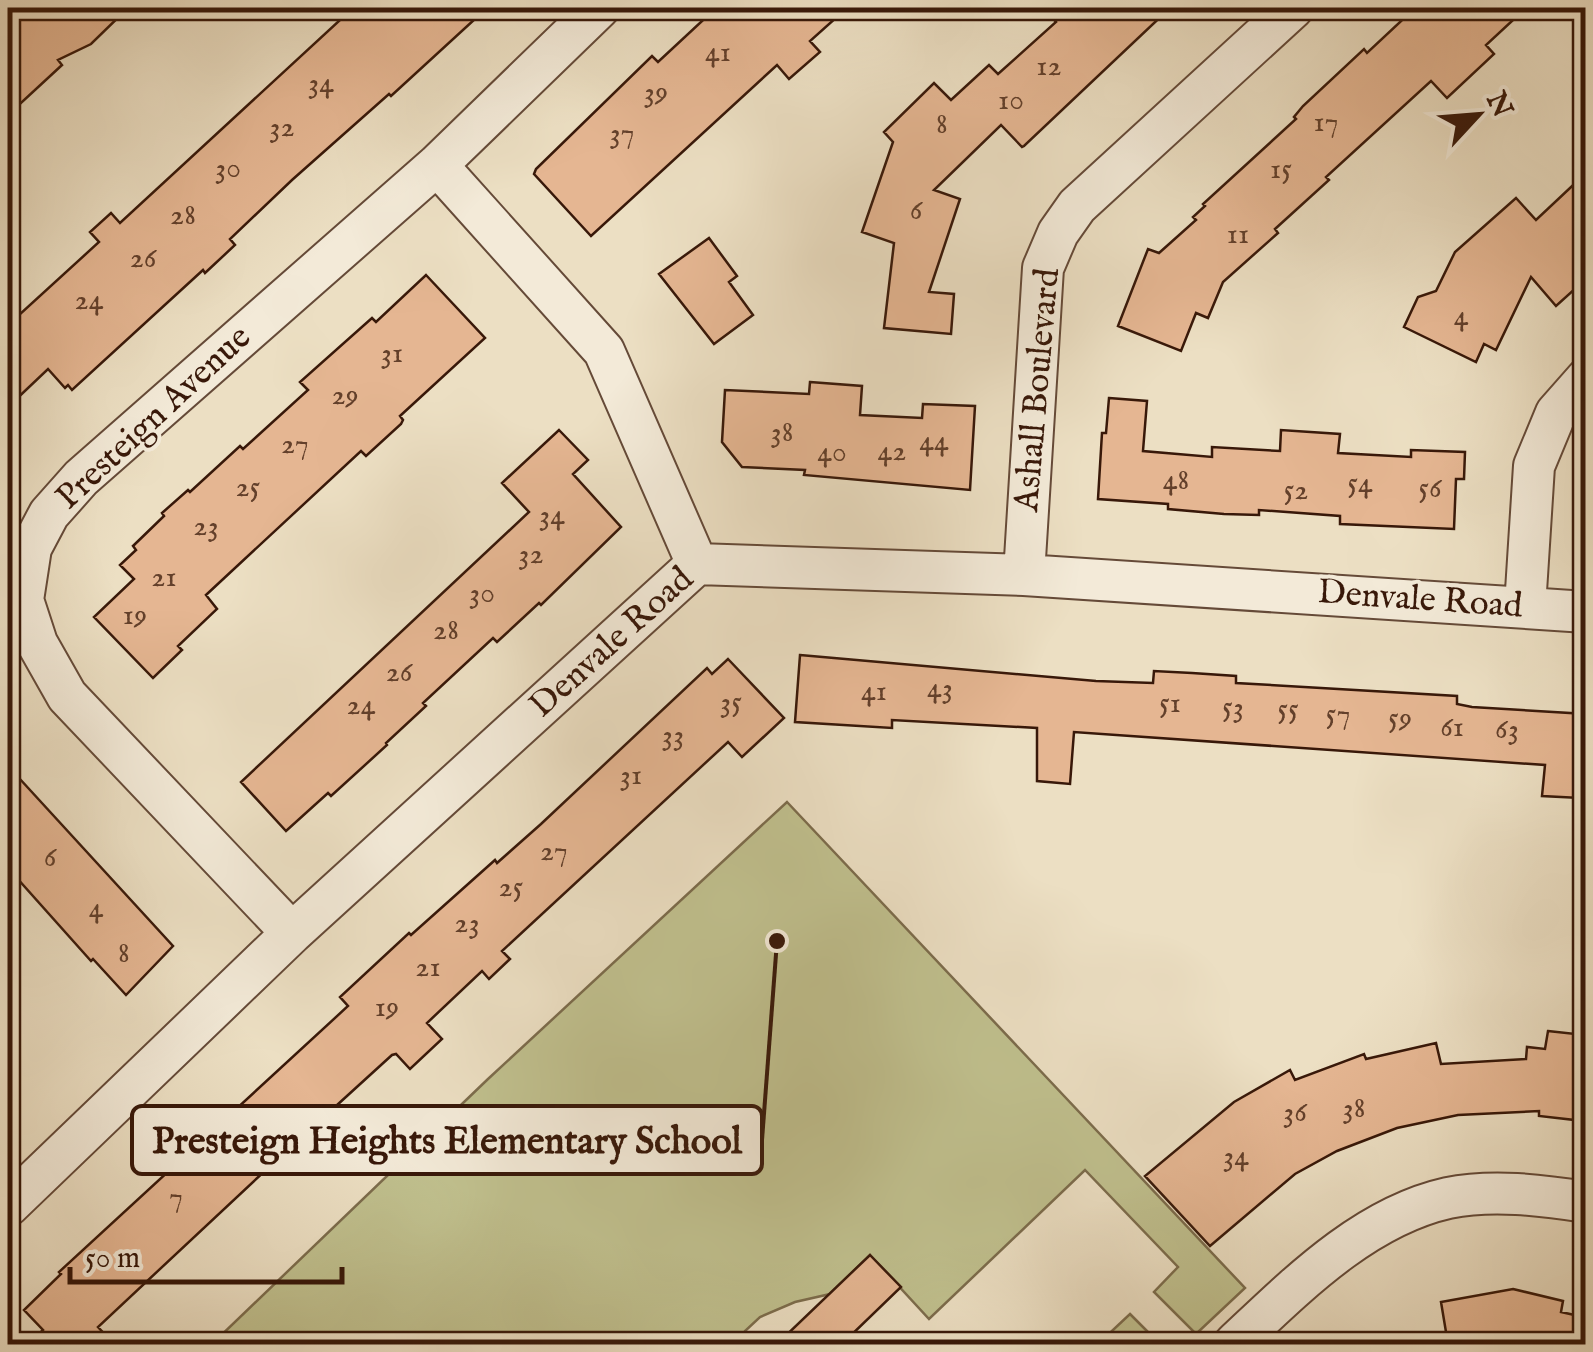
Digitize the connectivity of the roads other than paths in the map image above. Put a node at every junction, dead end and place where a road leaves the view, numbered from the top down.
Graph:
1 (599, 8) edge
2 (1293, 8) edge
3 (437, 165) junction
4 (1586, 379) edge
5 (698, 564) junction
6 (1024, 575) junction
7 (1525, 607) junction
8 (1586, 612) edge
9 (292, 934) junction
10 (1586, 1202) edge
11 (8, 1206) edge
12 (1234, 1344) edge

1 - 3 street, Presteign Avenue
2 - 6 street, Ashall Boulevard
3 - 5 street
3 - 9 street, Presteign Avenue
4 - 7 street
5 - 6 street, Denvale Road
5 - 9 street, Denvale Road
6 - 7 street, Denvale Road
7 - 8 street, Denvale Road
9 - 11 street, Denvale Road
10 - 12 street

